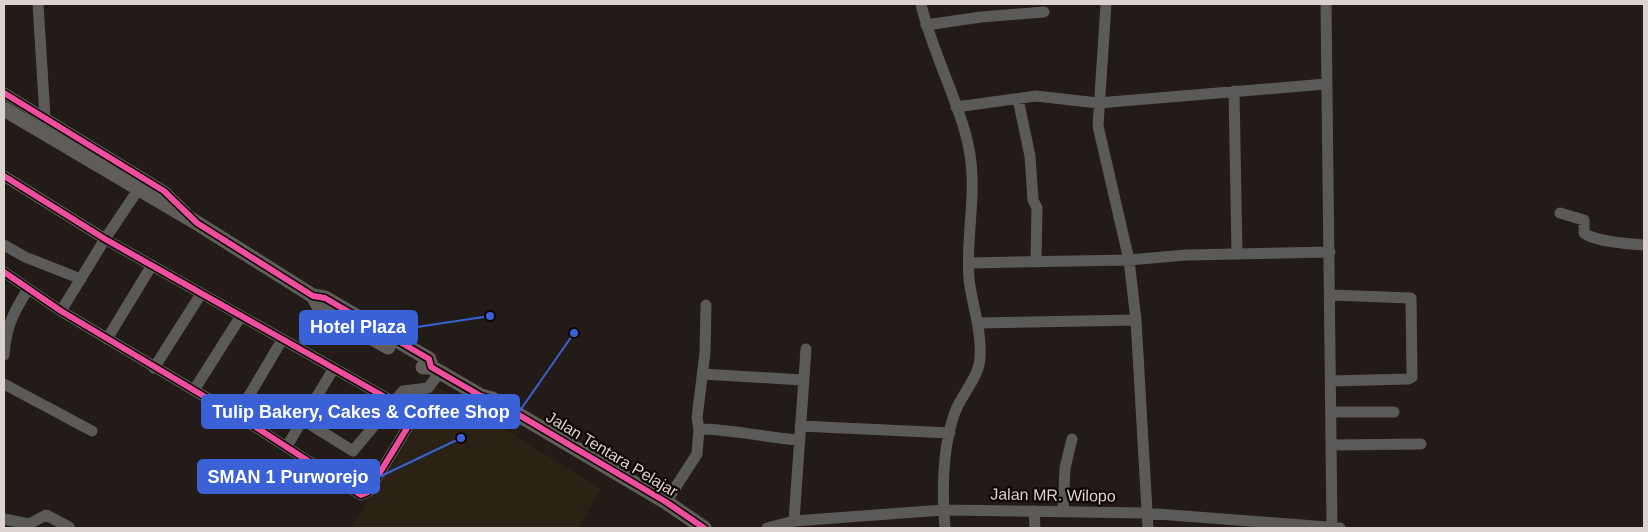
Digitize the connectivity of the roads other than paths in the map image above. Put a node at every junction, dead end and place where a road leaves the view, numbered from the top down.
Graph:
1 (38, 4) edge
2 (921, 4) edge
3 (1106, 4) edge
4 (1326, 4) edge
5 (1044, 12) dead end
6 (926, 26) junction
7 (1326, 84) junction
8 (1234, 91) junction
9 (4, 93) edge
10 (1018, 98) junction
11 (1098, 103) junction
12 (956, 107) junction
13 (4, 110) edge
14 (41, 124) junction
15 (4, 176) edge
16 (138, 190) junction
17 (1560, 213) dead end
18 (197, 223) junction
19 (105, 239) junction
20 (4, 245) edge
21 (1644, 245) edge
22 (1330, 252) junction
23 (1237, 254) junction
24 (1129, 260) junction
25 (1036, 262) junction
26 (969, 263) junction
27 (152, 265) junction
28 (4, 272) edge
29 (81, 279) junction
30 (28, 290) junction
31 (201, 294) junction
32 (1331, 296) junction
33 (706, 305) dead end
34 (62, 312) junction
35 (241, 316) junction
36 (1136, 320) junction
37 (976, 323) junction
38 (4, 334) edge
39 (107, 339) junction
40 (282, 340) junction
41 (806, 349) dead end
42 (4, 355) edge
43 (154, 368) junction
44 (334, 368) junction
45 (436, 370) junction
46 (703, 374) junction
47 (803, 380) junction
48 (1331, 381) junction
49 (4, 384) edge
50 (194, 390) junction
51 (481, 396) junction
52 (393, 402) junction
53 (1332, 412) junction
54 (1394, 412) dead end
55 (237, 416) junction
56 (303, 420) junction
57 (800, 426) junction
58 (699, 429) junction
59 (92, 431) dead end
60 (950, 433) junction
61 (1072, 439) dead end
62 (800, 440) junction
63 (1421, 444) dead end
64 (1332, 445) junction
65 (287, 446) junction
66 (666, 502) junction
67 (943, 510) junction
68 (1034, 511) junction
69 (1064, 511) junction
70 (1146, 513) junction
71 (4, 519) edge
72 (794, 521) junction
73 (69, 527) edge
74 (688, 528) edge
75 (704, 528) edge
76 (767, 528) edge
77 (945, 528) edge
78 (1035, 528) edge
79 (1148, 528) edge
80 (1335, 528) edge

1 - 14 street
2 - 6 street
3 - 11 street
4 - 7 street
5 - 6 street
6 - 12 street
7 - 8 street
7 - 22 street
8 - 11 street
8 - 23 street
9 - 14 street
10 - 11 street
10 - 12 street
10 - 25 street
11 - 24 street
12 - 26 street
13 - 14 main road, Jalan Tentara Pelajar
14 - 16 main road, Jalan Tentara Pelajar
14 - 18 street
15 - 19 street
16 - 18 main road, Jalan Tentara Pelajar
16 - 19 street
17 - 21 street
18 - 45 main road, Jalan Tentara Pelajar
19 - 27 street
19 - 29 street
20 - 29 street
22 - 23 street
22 - 32 street
23 - 24 street
24 - 25 street
24 - 36 street
25 - 26 street
26 - 37 street
27 - 31 street
27 - 39 street
28 - 30 street
29 - 34 street
30 - 34 street
30 - 38 street
31 - 35 street
31 - 43 street
32 - 48 street
32 - 48 street
33 - 46 street
34 - 39 street
35 - 40 street
35 - 50 street
36 - 37 street
36 - 70 street
37 - 60 street
38 - 42 street
39 - 43 street
40 - 44 street
40 - 55 street
41 - 47 street
43 - 50 street
44 - 52 street
44 - 56 street
45 - 51 main road, Jalan Tentara Pelajar
45 - 52 street
46 - 47 street
46 - 58 street
47 - 57 street
48 - 53 street
49 - 59 street
50 - 55 street
51 - 66 main road, Jalan Tentara Pelajar
51 - 74 main road, Jalan Tentara Pelajar
52 - 56 street
52 - 65 street
53 - 54 street
53 - 64 street
55 - 65 street
56 - 65 street
57 - 60 street
57 - 62 street
58 - 62 street
58 - 66 street
60 - 67 street
61 - 69 street
62 - 72 street
63 - 64 street
64 - 80 street
66 - 75 main road, Jalan Tentara Pelajar
67 - 68 street, Jalan MR. Wilopo
67 - 72 street, Jalan MR. Wilopo
67 - 77 street
68 - 69 street, Jalan MR. Wilopo
68 - 78 street
69 - 70 street, Jalan MR. Wilopo
70 - 79 street
70 - 80 street, Jalan MR. Wilopo
71 - 73 street
72 - 76 street, Jalan MR. Wilopo

